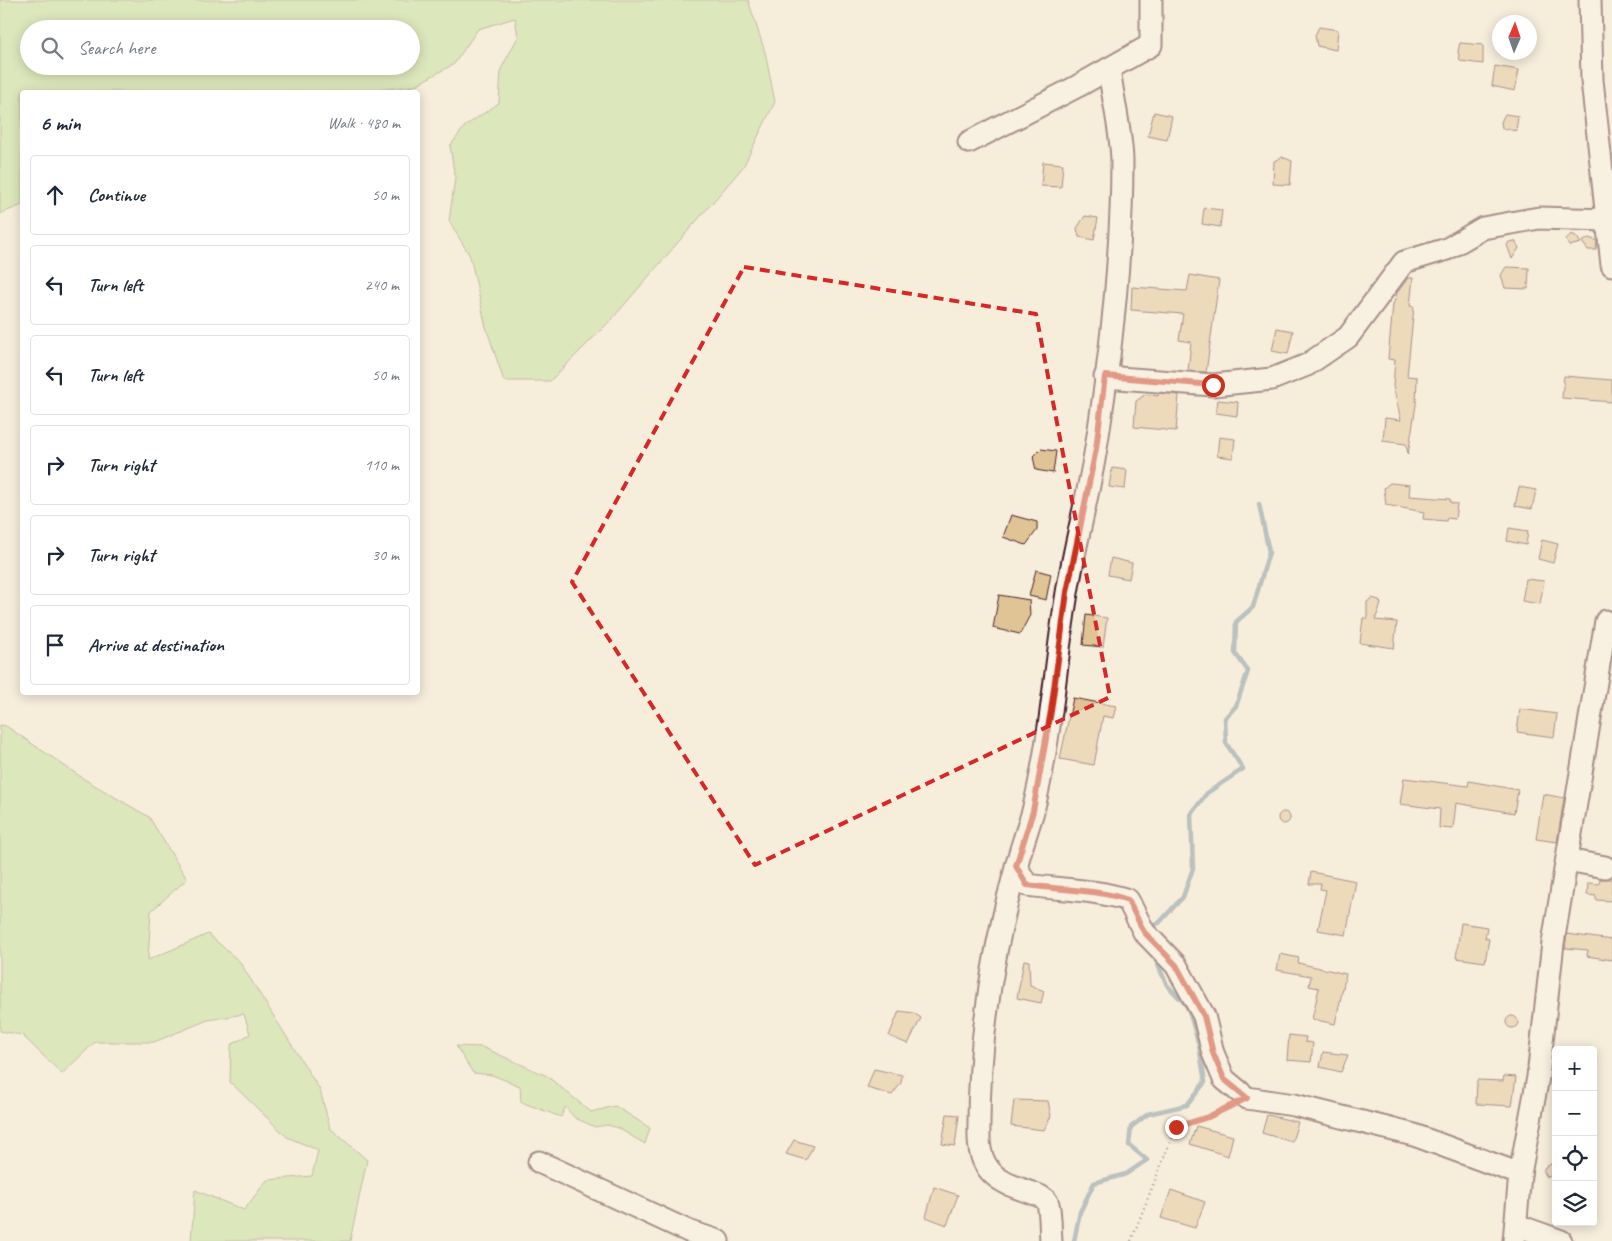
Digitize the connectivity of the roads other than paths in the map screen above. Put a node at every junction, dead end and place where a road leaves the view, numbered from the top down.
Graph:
1 (1151, 0) edge
2 (1590, 0) edge
3 (1109, 69) junction
4 (969, 142) dead end
5 (1608, 220) junction
6 (1612, 266) edge
7 (1105, 376) junction
8 (1606, 621) dead end
9 (1567, 860) junction
10 (1016, 866) junction
11 (1605, 867) dead end
12 (539, 1162) dead end
13 (1520, 1174) junction
14 (1515, 1233) edge
15 (718, 1241) edge
16 (1051, 1241) edge
17 (1561, 1241) edge

1 - 3 street
2 - 5 street
3 - 4 street
3 - 7 street
5 - 6 street
5 - 7 street
7 - 10 street
8 - 9 street
9 - 11 street
9 - 13 street
10 - 13 street
10 - 16 street
12 - 15 street
13 - 14 street
14 - 17 street

